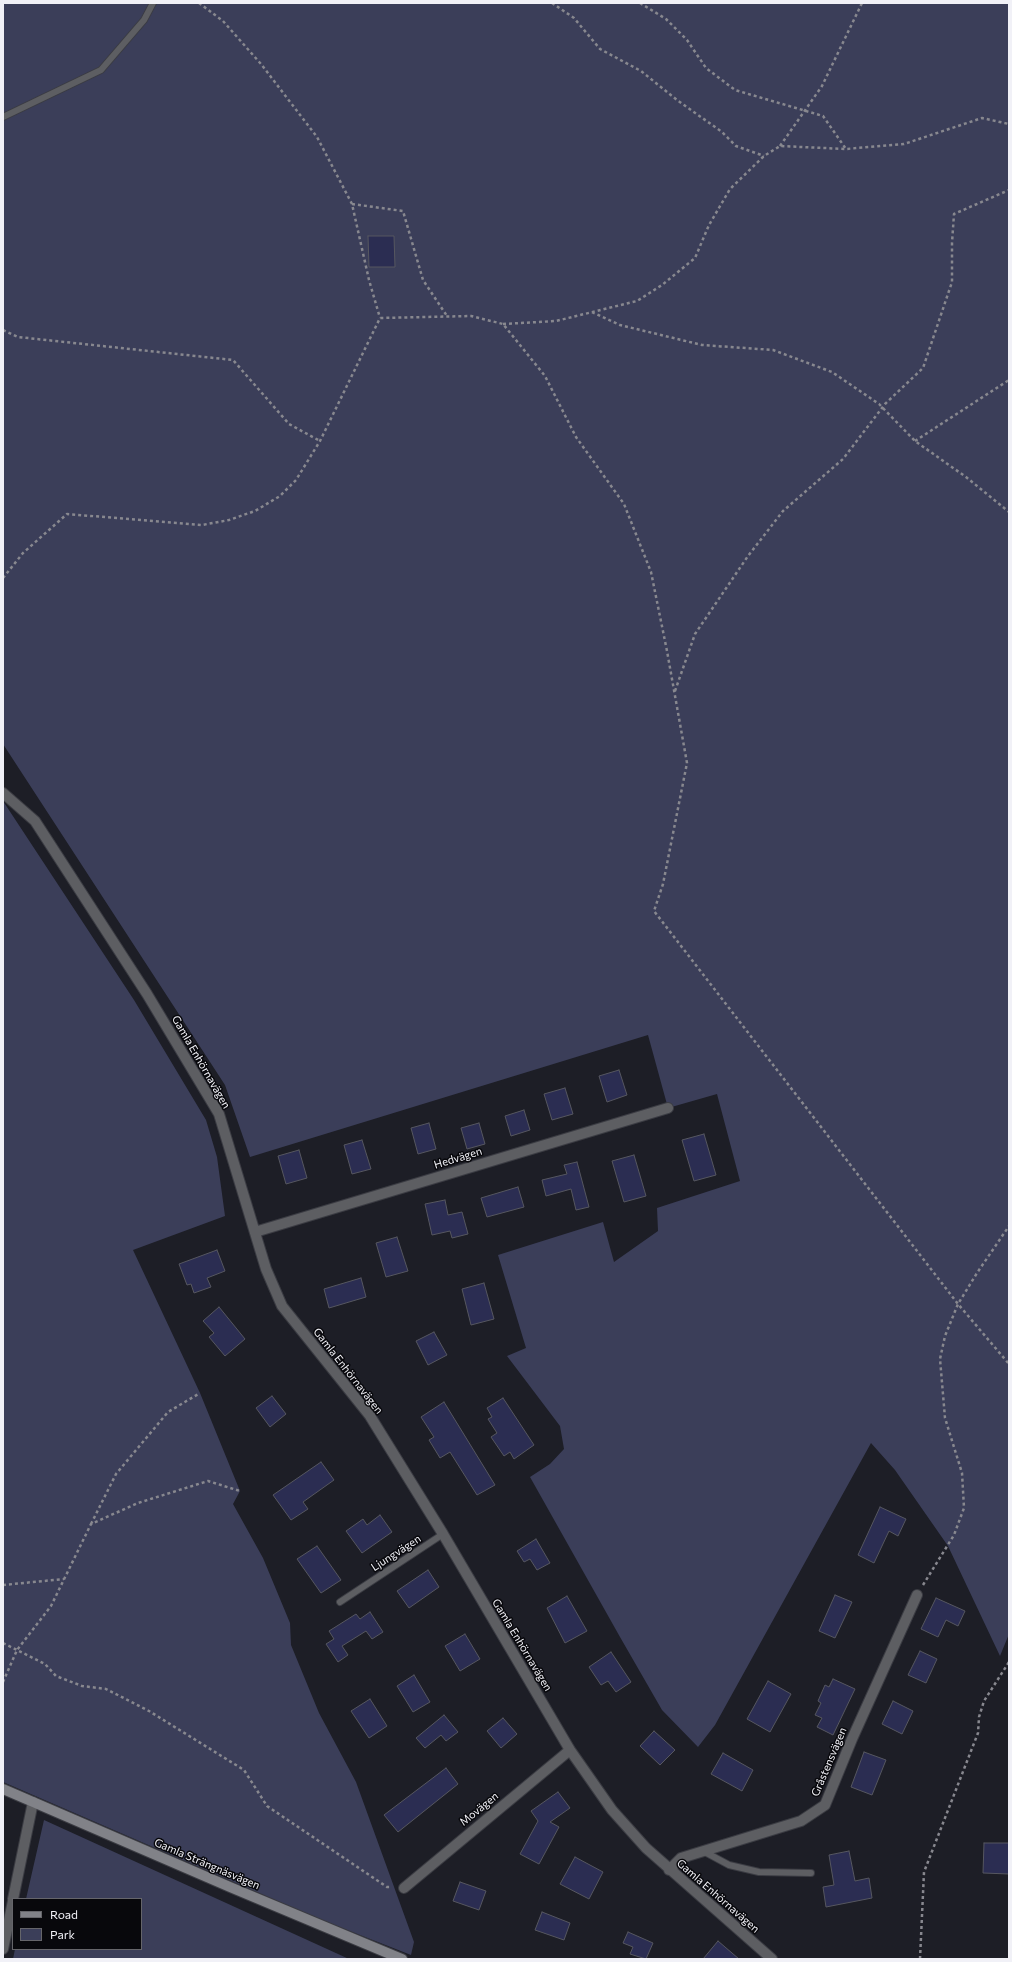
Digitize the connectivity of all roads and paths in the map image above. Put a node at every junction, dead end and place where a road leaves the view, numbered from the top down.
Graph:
1 (153, 3) edge
2 (198, 3) edge
3 (552, 3) edge
4 (640, 3) edge
5 (862, 3) edge
6 (806, 110) junction
7 (3, 117) edge
8 (1009, 124) edge
9 (780, 146) junction
10 (846, 149) junction
11 (764, 156) junction
12 (1009, 190) edge
13 (352, 204) junction
14 (592, 312) junction
15 (448, 316) junction
16 (380, 318) junction
17 (503, 324) junction
18 (3, 330) edge
19 (1009, 380) edge
20 (883, 408) junction
21 (320, 441) junction
22 (916, 441) junction
23 (1009, 512) edge
24 (3, 578) edge
25 (674, 691) junction
26 (3, 793) edge
27 (668, 1108) dead end
28 (1009, 1226) edge
29 (255, 1232) junction
30 (958, 1304) junction
31 (1009, 1364) edge
32 (200, 1393) dead end
33 (240, 1491) dead end
34 (91, 1524) junction
35 (443, 1534) junction
36 (64, 1579) junction
37 (3, 1585) edge
38 (917, 1595) joint
39 (340, 1602) dead end
40 (3, 1643) edge
41 (17, 1650) junction
42 (1009, 1662) edge
43 (3, 1682) edge
44 (570, 1750) junction
45 (3, 1789) edge
46 (33, 1802) junction
47 (704, 1851) junction
48 (669, 1870) junction
49 (811, 1873) dead end
50 (404, 1888) joint
51 (13, 1898) edge
52 (12, 1905) edge
53 (3, 1949) edge
54 (402, 1959) edge
55 (772, 1959) edge
56 (920, 1959) edge

1 - 7 lane
2 - 13 path
3 - 11 path
4 - 6 path
5 - 6 path
6 - 9 path
6 - 10 path
8 - 10 path
9 - 10 path
9 - 11 path
11 - 14 path
12 - 20 path
13 - 15 path
13 - 16 path
14 - 17 path
14 - 20 path
15 - 16 path
15 - 17 path
16 - 21 path
17 - 25 path
18 - 21 path
19 - 22 path
20 - 22 path
20 - 25 path
21 - 24 path
22 - 23 path
25 - 30 path
26 - 29 street, Gamla Enhörnavägen
27 - 29 street, Hedvägen
28 - 30 path
29 - 35 street, Gamla Enhörnavägen
30 - 31 path
30 - 38 path
32 - 34 path
33 - 34 path
34 - 36 path
35 - 39 lane, Ljungvägen
35 - 44 street, Gamla Enhörnavägen
36 - 37 path
36 - 41 path
38 - 47 street, Gråstensvägen
40 - 41 path
41 - 43 path
41 - 50 path
42 - 56 path
44 - 48 street, Gamla Enhörnavägen
44 - 50 street, Movägen
45 - 46 main road, Gamla Strängnäsvägen
46 - 51 street
46 - 54 main road, Gamla Strängnäsvägen
47 - 48 street, Gråstensvägen
47 - 49 lane
48 - 55 street, Gamla Enhörnavägen
52 - 53 street

